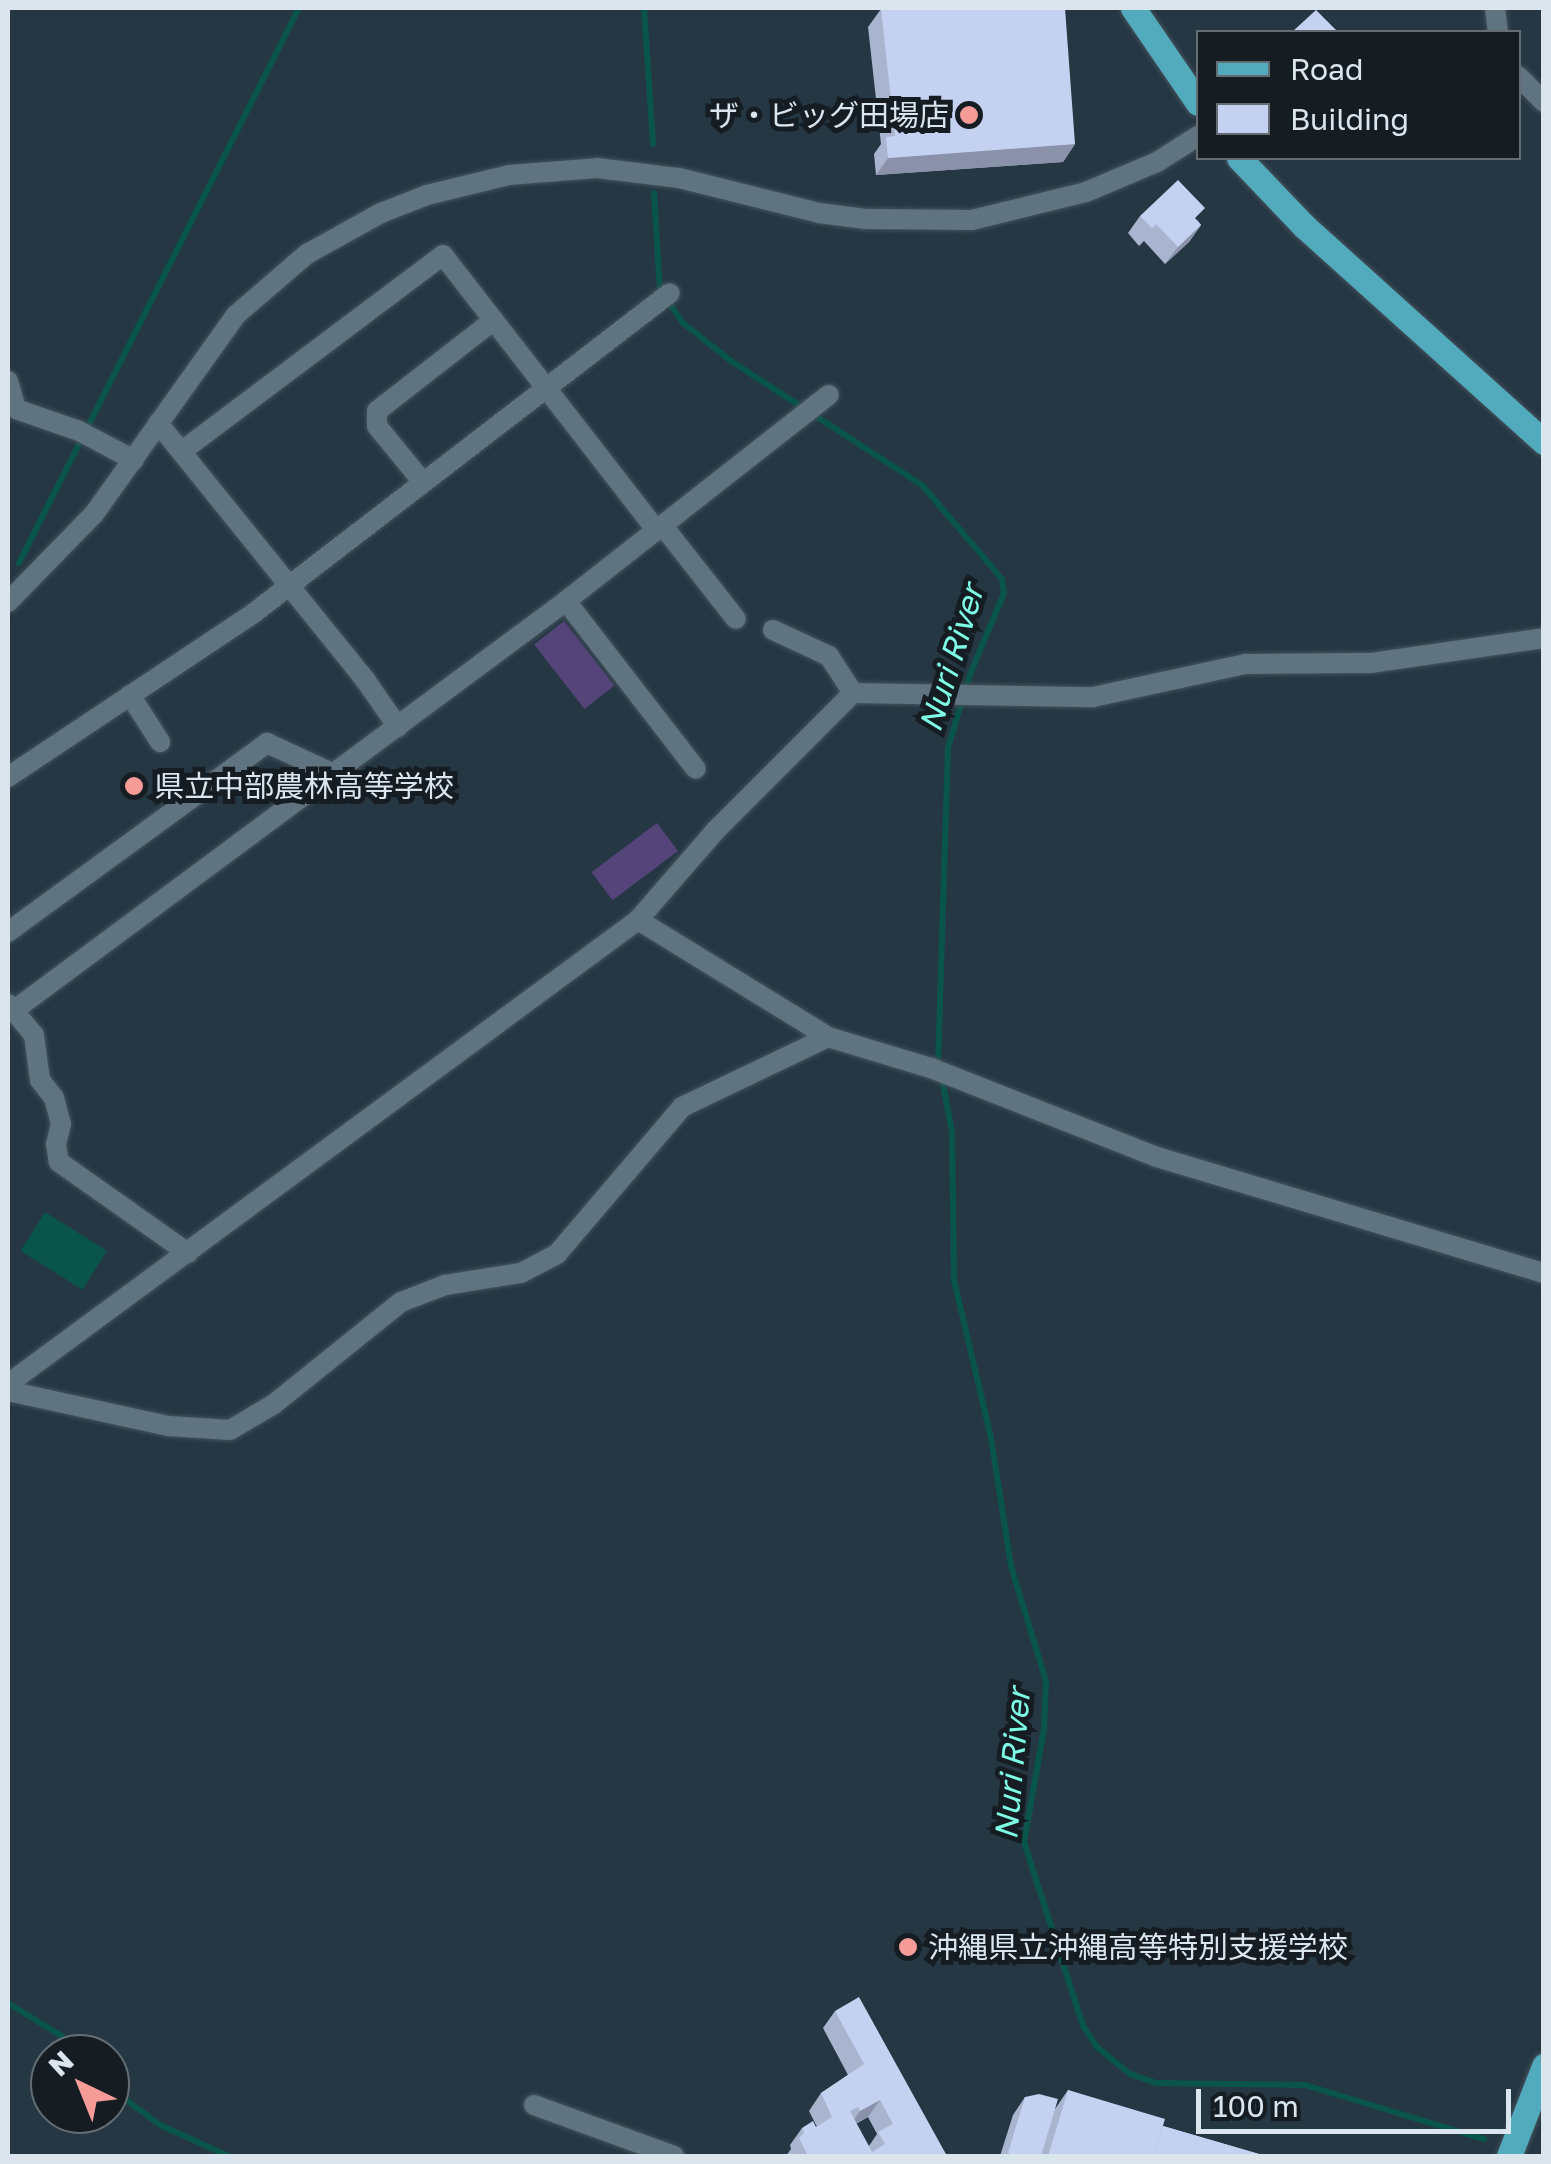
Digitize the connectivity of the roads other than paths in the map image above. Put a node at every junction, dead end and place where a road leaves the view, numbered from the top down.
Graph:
1 (1133, 8) edge
2 (1521, 79) edge
3 (1196, 100) edge
4 (1544, 102) edge
5 (1196, 137) edge
6 (1241, 160) edge
7 (670, 293) dead end
8 (494, 320) junction
9 (8, 381) edge
10 (546, 387) junction
11 (829, 396) dead end
12 (12, 416) edge
13 (158, 423) junction
14 (1544, 442) edge
15 (182, 451) junction
16 (134, 460) junction
17 (422, 481) junction
18 (660, 528) junction
19 (288, 582) junction
20 (566, 600) junction
21 (8, 602) edge
22 (736, 619) dead end
23 (773, 630) dead end
24 (1544, 638) edge
25 (853, 692) junction
26 (130, 695) junction
27 (398, 727) junction
28 (160, 742) dead end
29 (696, 768) dead end
30 (334, 774) junction
31 (8, 777) edge
32 (638, 920) junction
33 (8, 932) edge
34 (10, 1007) edge
35 (828, 1037) junction
36 (188, 1253) junction
37 (1544, 1273) edge
38 (8, 1388) edge
39 (1544, 2066) edge
40 (534, 2106) dead end
41 (674, 2156) edge
42 (1509, 2156) edge

1 - 3 main road
2 - 4 street
5 - 13 street
6 - 14 main road
7 - 10 street
8 - 10 street
8 - 15 street
8 - 17 street
9 - 12 street
10 - 17 street
10 - 18 street
11 - 18 street
12 - 16 street
13 - 15 street
13 - 16 street
15 - 19 street
16 - 21 street
17 - 19 street
18 - 20 street
18 - 22 street
19 - 26 street
19 - 27 street
20 - 27 street
20 - 29 street
23 - 25 street
24 - 25 street
25 - 32 street
26 - 28 street
26 - 31 street
27 - 30 street
30 - 33 street
30 - 34 street
32 - 35 street
32 - 36 street
34 - 36 street
35 - 37 street
35 - 38 street
36 - 38 street
39 - 42 main road
40 - 41 street

